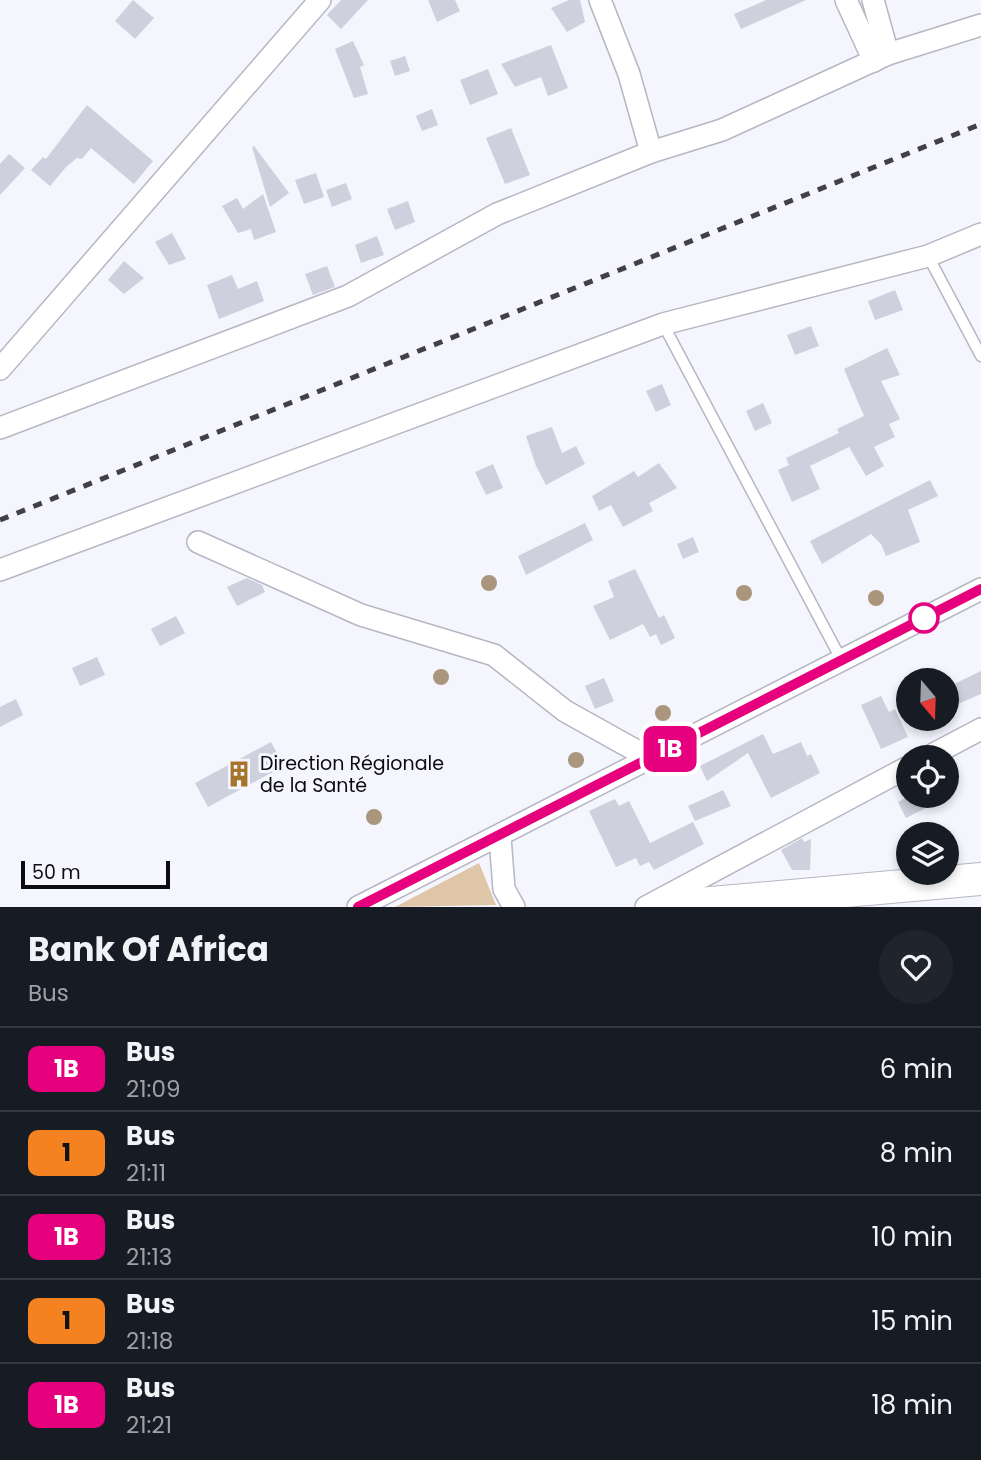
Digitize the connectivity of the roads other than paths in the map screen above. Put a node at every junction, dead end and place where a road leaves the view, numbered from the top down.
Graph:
1 (320, 0) edge
2 (600, 0) edge
3 (846, 0) edge
4 (873, 0) edge
5 (981, 25) edge
6 (881, 57) junction
7 (651, 152) junction
8 (981, 234) edge
9 (928, 256) junction
10 (663, 324) junction
11 (981, 356) edge
12 (0, 369) edge
13 (0, 428) edge
14 (198, 542) dead end
15 (0, 570) edge
16 (981, 589) edge
17 (842, 661) junction
18 (981, 729) edge
19 (951, 745) edge
20 (651, 759) junction
21 (896, 773) edge
22 (500, 836) junction
23 (981, 879) edge
24 (358, 907) edge
25 (514, 907) edge
26 (646, 907) edge
27 (666, 907) edge

1 - 12 street
2 - 7 street
3 - 6 street
4 - 6 street
5 - 6 street
6 - 7 street
7 - 13 street
8 - 9 street
9 - 10 street
9 - 11 lane
10 - 15 street
10 - 17 lane
14 - 20 street
16 - 17 street
17 - 20 street
18 - 19 street
20 - 22 street
21 - 26 street
22 - 24 street
22 - 25 street
23 - 27 main road

